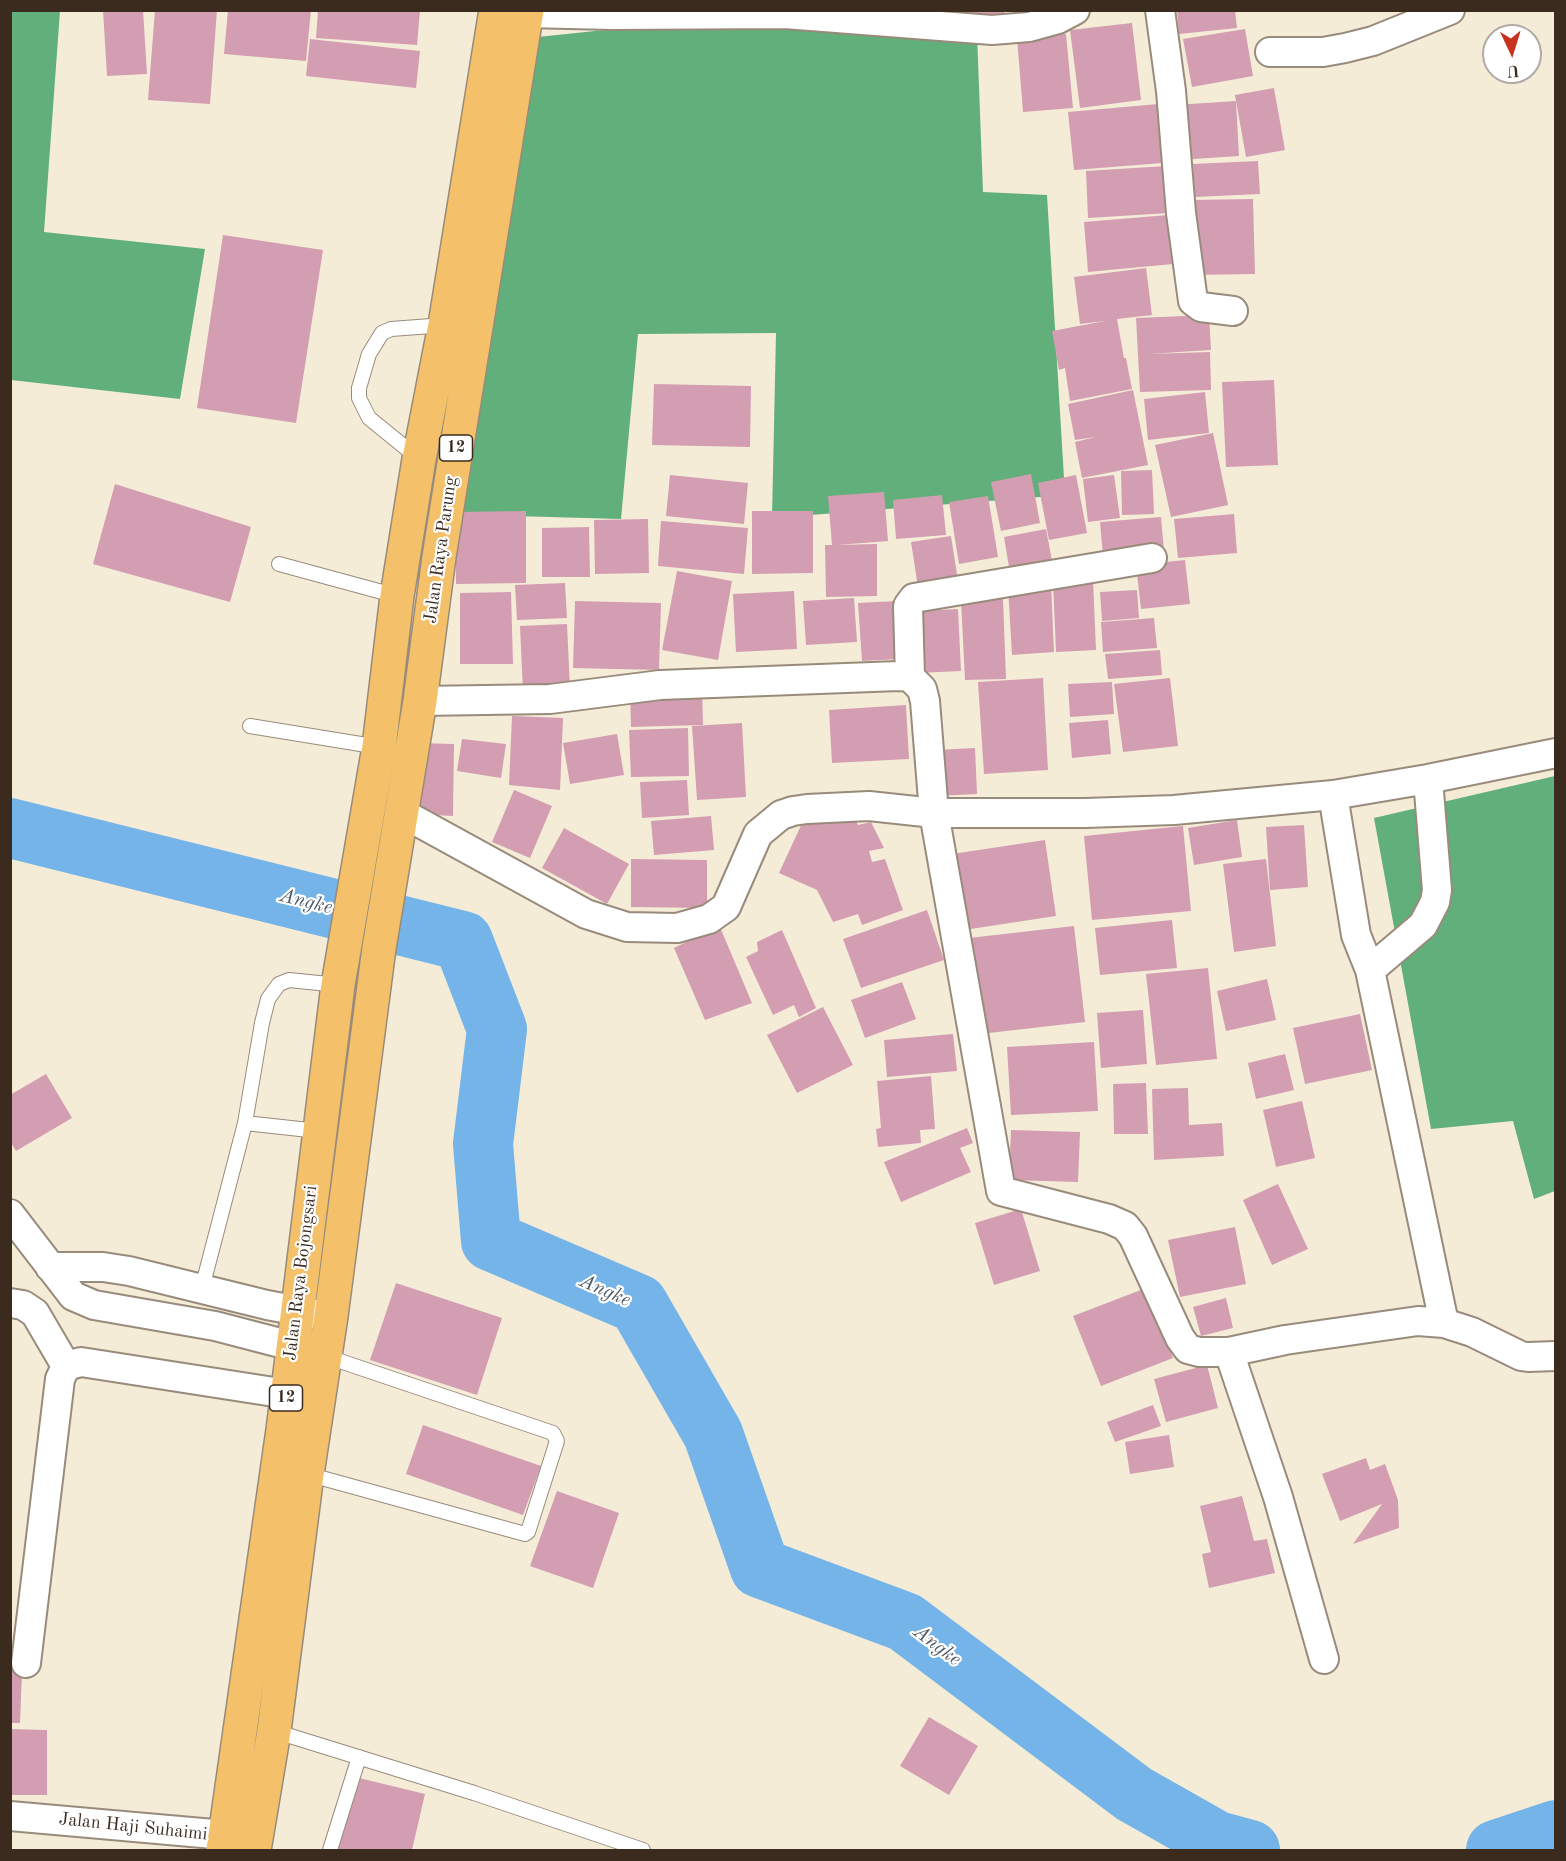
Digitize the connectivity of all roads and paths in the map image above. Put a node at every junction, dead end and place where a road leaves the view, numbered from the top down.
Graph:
1 (1075, 10) edge
2 (1160, 10) edge
3 (1450, 10) edge
4 (516, 11) edge
5 (1270, 52) dead end
6 (1233, 311) dead end
7 (445, 325) junction
8 (419, 459) junction
9 (1152, 558) dead end
10 (279, 564) dead end
11 (397, 596) junction
12 (910, 677) junction
13 (420, 701) junction
14 (250, 726) dead end
15 (379, 747) junction
16 (1556, 753) edge
17 (1428, 779) junction
18 (1333, 795) junction
19 (402, 813) junction
20 (934, 813) junction
21 (373, 883) junction
22 (345, 945) joint
23 (379, 948) joint
24 (1370, 970) junction
25 (338, 985) junction
26 (245, 1123) junction
27 (318, 1131) junction
28 (10, 1214) edge
29 (50, 1267) junction
30 (202, 1288) junction
31 (10, 1303) edge
32 (297, 1311) junction
33 (331, 1316) junction
34 (1444, 1323) junction
35 (293, 1346) junction
36 (1229, 1353) junction
37 (325, 1356) junction
38 (1556, 1356) edge
39 (66, 1366) junction
40 (287, 1394) junction
41 (307, 1474) junction
42 (1324, 1659) dead end
43 (26, 1663) dead end
44 (274, 1731) junction
45 (359, 1757) junction
46 (10, 1816) edge
47 (240, 1844) edge
48 (330, 1851) edge
49 (643, 1851) edge

1 - 4 street
2 - 6 street
3 - 5 street
4 - 7 highway, Jalan Raya Parung / 12
4 - 13 highway, Jalan Raya Parung / 12
7 - 8 highway, Jalan Raya Parung / 12
7 - 8 lane
8 - 11 highway, Jalan Raya Parung / 12
9 - 12 street
10 - 11 lane
11 - 15 highway, Jalan Raya Parung / 12
12 - 13 street
12 - 20 street
13 - 19 highway, Jalan Raya Parung / 12
14 - 15 lane
15 - 21 highway, Jalan Raya Parung / 12
16 - 17 street
17 - 18 street
17 - 24 street
18 - 20 street
18 - 24 street
19 - 20 street
19 - 21 highway, Jalan Raya Parung / 12
20 - 36 street
21 - 22 highway, Jalan Raya Parung / 12
21 - 23 highway, Jalan Raya Parung / 12
22 - 25 highway, Jalan Raya Bojongsari / 12
23 - 33 highway, Jalan Raya Bojongsari / 12
24 - 34 street
25 - 26 lane
25 - 27 highway, Jalan Raya Bojongsari / 12
26 - 27 lane
26 - 30 lane
27 - 32 highway, Jalan Raya Bojongsari / 12
28 - 29 street
29 - 30 street
29 - 35 street
30 - 32 street
31 - 39 street
32 - 33 street
32 - 35 highway, Jalan Raya Bojongsari / 12
33 - 37 highway, Jalan Raya Bojongsari / 12
34 - 36 street
34 - 38 street
35 - 37 street
35 - 40 highway, Jalan Raya Bojongsari / 12
36 - 42 street
37 - 41 highway, Jalan Raya Bojongsari / 12
37 - 41 lane
39 - 40 street
39 - 43 street
40 - 47 highway, Jalan Raya Bojongsari / 12
41 - 44 highway, Jalan Raya Bojongsari / 12
44 - 45 lane
44 - 47 highway, Jalan Raya Bojongsari / 12
45 - 48 lane
45 - 49 lane
46 - 47 street, Jalan Haji Suhaimi

